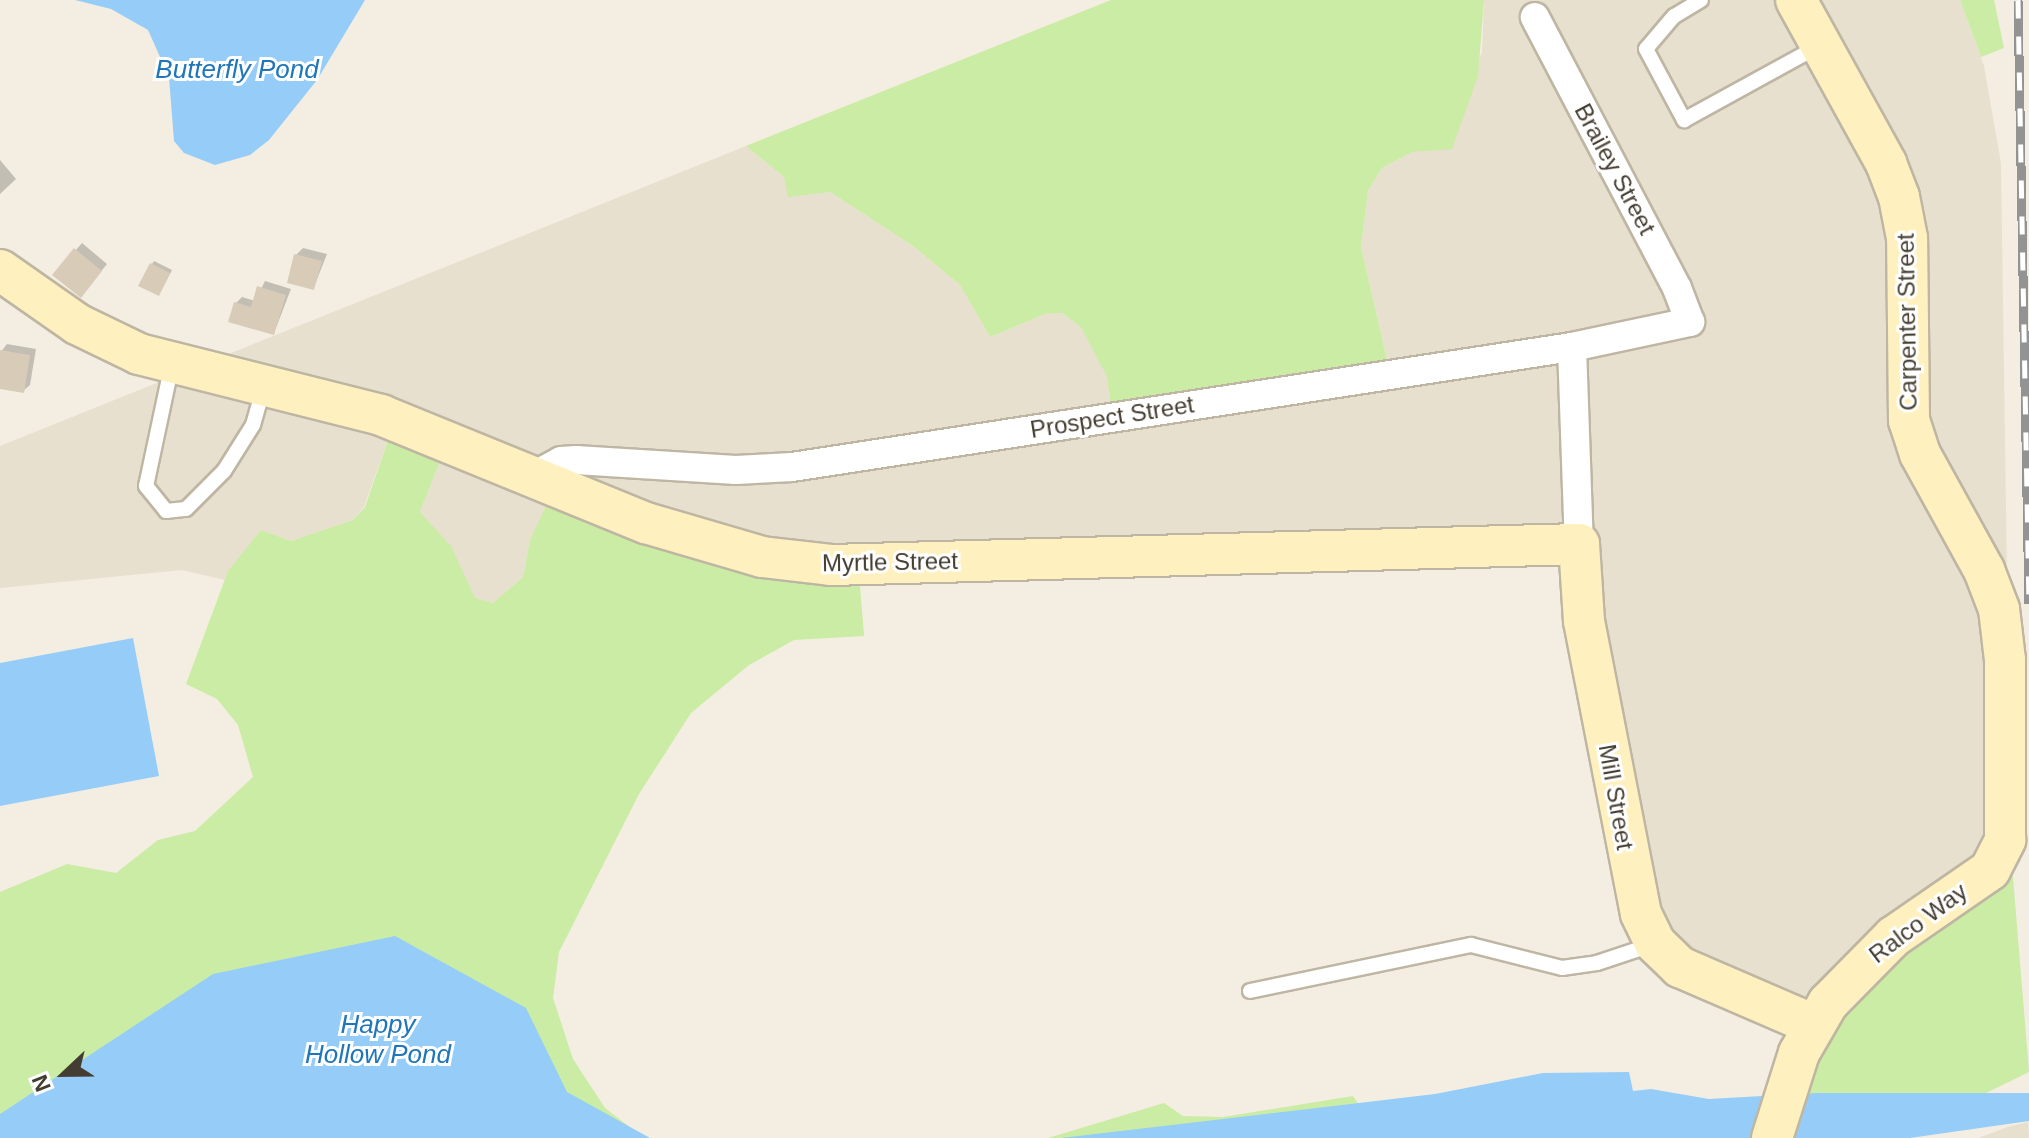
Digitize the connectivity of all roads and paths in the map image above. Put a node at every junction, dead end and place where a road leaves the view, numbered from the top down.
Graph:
1 (1701, 0) edge
2 (1796, 0) edge
3 (1535, 17) dead end
4 (1821, 45) junction
5 (0, 270) edge
6 (1690, 322) joint
7 (1572, 347) junction
8 (172, 364) junction
9 (248, 382) junction
10 (535, 475) junction
11 (1579, 544) junction
12 (2017, 837) edge
13 (1655, 943) junction
14 (1250, 991) dead end
15 (1814, 1025) junction
16 (1772, 1138) edge

1 - 4 lane
2 - 4 street, Carpenter Street
3 - 6 street, Brailey Street
4 - 12 street, Carpenter Street
5 - 8 street, Myrtle Street
6 - 7 street, Prospect Street
7 - 10 street, Prospect Street
7 - 11 street, Mill Street
8 - 9 street, Myrtle Street
8 - 9 lane
9 - 10 street, Myrtle Street
10 - 11 street, Myrtle Street
11 - 13 street, Mill Street
12 - 15 street, Ralco Way
13 - 14 lane
13 - 15 street
15 - 16 street

